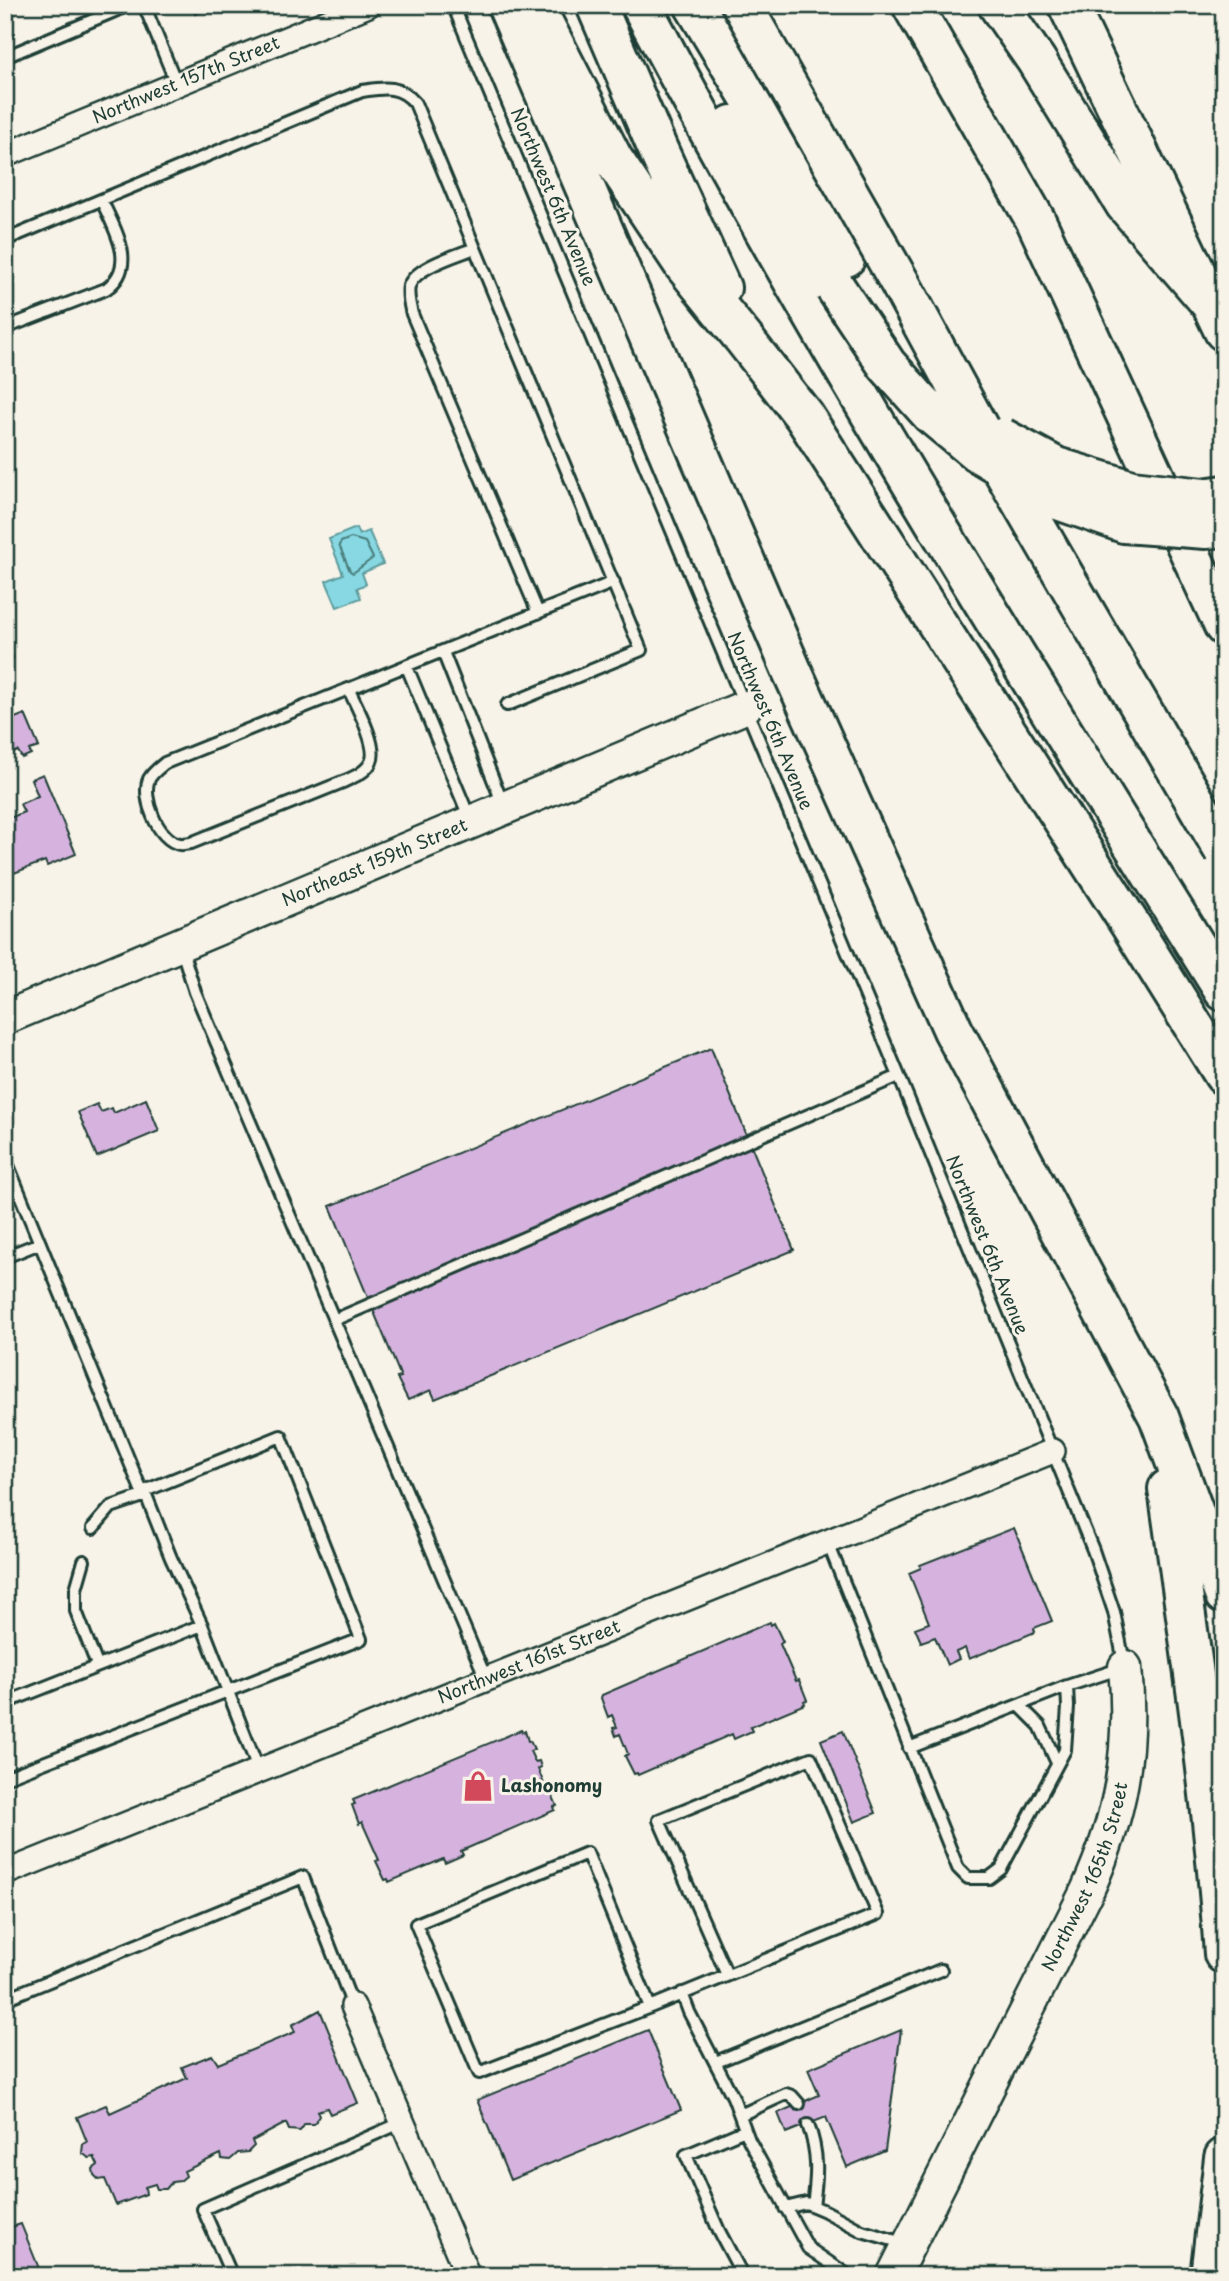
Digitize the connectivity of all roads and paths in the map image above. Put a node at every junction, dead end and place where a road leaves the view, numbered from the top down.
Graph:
1 (129, 5) edge
2 (144, 5) edge
3 (368, 5) edge
4 (453, 5) edge
5 (507, 5) edge
6 (534, 5) edge
7 (596, 5) edge
8 (641, 5) edge
9 (656, 5) edge
10 (694, 5) edge
11 (742, 5) edge
12 (912, 5) edge
13 (998, 5) edge
14 (1068, 5) edge
15 (5, 57) edge
16 (177, 85) junction
17 (5, 155) edge
18 (102, 201) junction
19 (5, 240) edge
20 (475, 247) junction
21 (833, 290) junction
22 (1218, 318) edge
23 (5, 328) edge
24 (744, 339) junction
25 (1224, 495) edge
26 (1224, 527) edge
27 (614, 582) junction
28 (538, 613) junction
29 (1224, 626) edge
30 (443, 652) junction
31 (407, 667) junction
32 (349, 690) junction
33 (507, 705) dead end
34 (745, 707) junction
35 (505, 809) junction
36 (471, 823) junction
37 (1224, 851) edge
38 (181, 945) junction
39 (1224, 991) edge
40 (5, 1018) edge
41 (1224, 1075) edge
42 (899, 1076) junction
43 (5, 1158) edge
44 (40, 1243) junction
45 (5, 1257) edge
46 (334, 1320) junction
47 (1159, 1418) junction
48 (1053, 1451) junction
49 (93, 1528) dead end
50 (828, 1543) junction
51 (83, 1561) dead end
52 (1224, 1594) edge
53 (202, 1625) junction
54 (97, 1665) junction
55 (1125, 1667) junction
56 (487, 1681) junction
57 (1067, 1686) junction
58 (227, 1691) junction
59 (5, 1703) edge
60 (1019, 1705) junction
61 (909, 1748) junction
62 (1057, 1763) junction
63 (259, 1770) junction
64 (5, 1778) edge
65 (5, 1873) edge
66 (1224, 1954) edge
67 (941, 1970) dead end
68 (727, 1975) junction
69 (682, 1993) junction
70 (5, 1999) edge
71 (353, 2006) joint
72 (650, 2007) junction
73 (716, 2062) junction
74 (799, 2104) dead end
75 (740, 2115) junction
76 (403, 2122) junction
77 (808, 2125) dead end
78 (745, 2130) junction
79 (1224, 2158) edge
80 (813, 2206) junction
81 (785, 2208) junction
82 (908, 2245) junction
83 (232, 2276) edge
84 (468, 2276) edge
85 (743, 2276) edge
86 (849, 2276) edge
87 (893, 2276) edge
88 (1210, 2276) edge

1 - 15 lane
2 - 16 lane
3 - 16 street, Northwest 157th Street
4 - 34 lane, Northwest 6th Avenue
5 - 47 highway
6 - 24 highway
7 - 24 highway
8 - 21 highway
9 - 21 highway
10 - 21 highway
11 - 37 highway, bridge
12 - 29 highway
13 - 22 highway
14 - 22 highway
16 - 17 street, Northwest 157th Street
18 - 19 lane
18 - 20 lane
18 - 23 lane
20 - 27 lane
20 - 28 lane
21 - 25 highway, bridge
21 - 26 highway, bridge
21 - 39 highway
24 - 41 highway
27 - 28 lane
27 - 33 lane
28 - 30 lane
30 - 31 lane
30 - 35 lane
31 - 32 lane
31 - 36 lane
32 - 32 lane
34 - 35 street, Northeast 159th Street
34 - 42 lane, Northwest 6th Avenue
35 - 36 street, Northeast 159th Street
36 - 38 street, Northeast 159th Street
38 - 40 street, Northeast 159th Street
38 - 46 lane
42 - 46 lane
42 - 48 lane, Northwest 6th Avenue
43 - 44 lane
44 - 45 lane
44 - 58 lane
46 - 56 lane
47 - 52 highway
47 - 66 highway
48 - 50 street, Northwest 161st Street
48 - 55 lane, Northwest 165th Street
49 - 53 lane
50 - 56 street, Northwest 161st Street
50 - 61 lane
51 - 54 lane
53 - 54 lane
53 - 58 lane
54 - 59 lane
55 - 57 lane
55 - 82 street, Northwest 165th Street
56 - 63 street, Northwest 161st Street
57 - 60 lane
57 - 62 lane
58 - 63 lane
58 - 64 lane
60 - 61 lane
60 - 62 lane
61 - 62 lane
63 - 65 street, Northwest 161st Street
67 - 73 lane
68 - 68 lane
68 - 69 lane
69 - 72 lane
69 - 73 lane
70 - 71 lane
71 - 76 street
72 - 72 lane
73 - 75 lane
74 - 75 lane
75 - 78 lane
76 - 83 lane
76 - 84 street
77 - 80 lane
78 - 81 lane
78 - 85 lane
79 - 88 highway
80 - 81 lane
80 - 82 lane
81 - 86 lane
82 - 87 street, Northwest 165th Street

